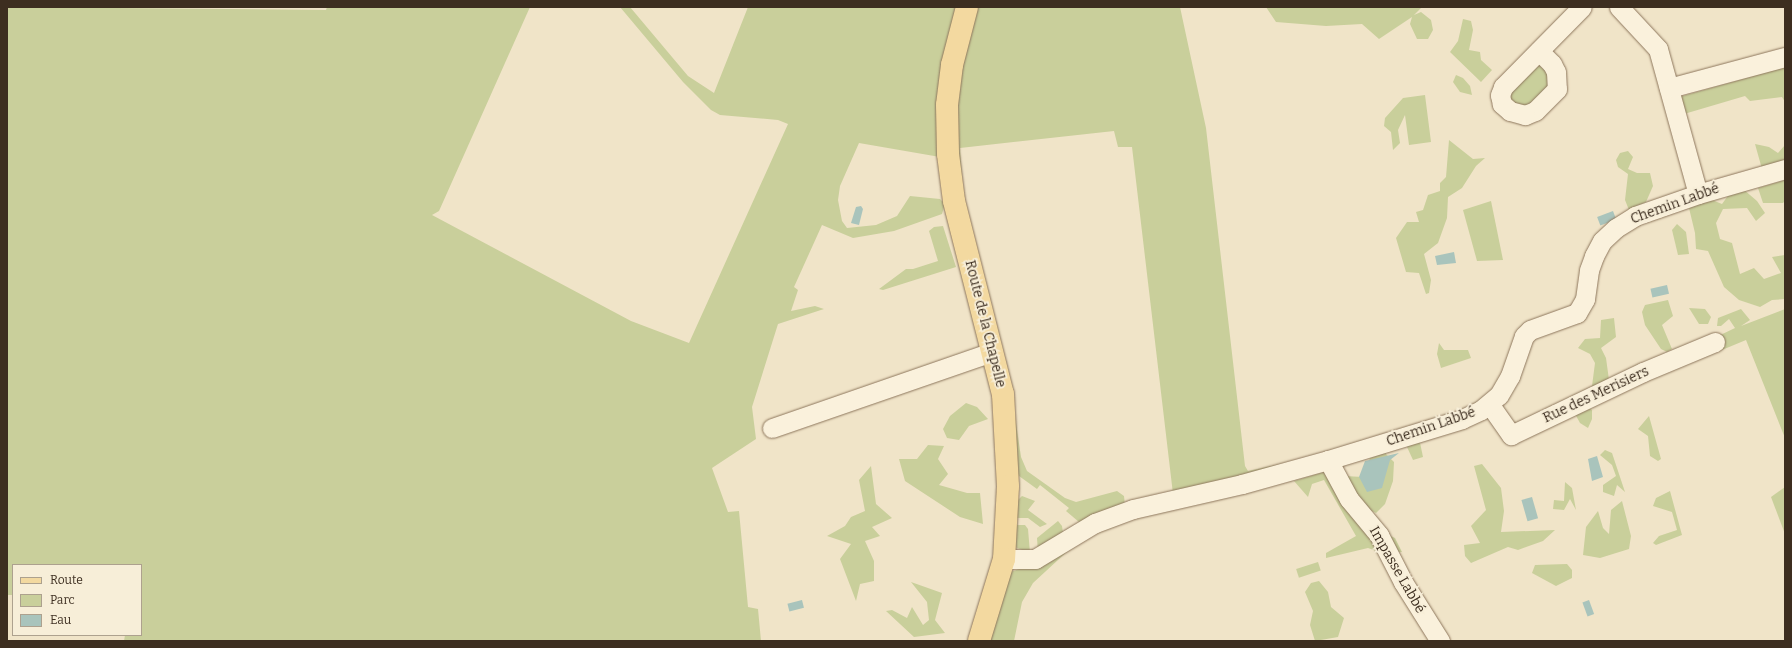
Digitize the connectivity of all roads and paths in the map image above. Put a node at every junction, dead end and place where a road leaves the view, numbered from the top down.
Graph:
1 (967, 7) edge
2 (1582, 7) edge
3 (1619, 7) edge
4 (1539, 51) dead end
5 (1785, 57) edge
6 (1669, 88) junction
7 (1785, 169) edge
8 (1698, 194) junction
9 (1715, 342) dead end
10 (992, 352) junction
11 (1490, 405) junction
12 (772, 428) dead end
13 (1328, 460) junction
14 (1004, 559) junction
15 (979, 641) edge
16 (1440, 641) edge

1 - 10 main road, Route de la Chapelle
2 - 4 street
3 - 6 street
5 - 6 street
6 - 8 street
7 - 8 street, Chemin Labbé
8 - 11 street, Chemin Labbé
9 - 11 street, Rue des Merisiers
10 - 12 street
10 - 14 main road, Route de la Chapelle
11 - 13 street, Chemin Labbé
13 - 14 street, Chemin Labbé
13 - 16 street, Impasse Labbé
14 - 15 main road, Route de la Chapelle

